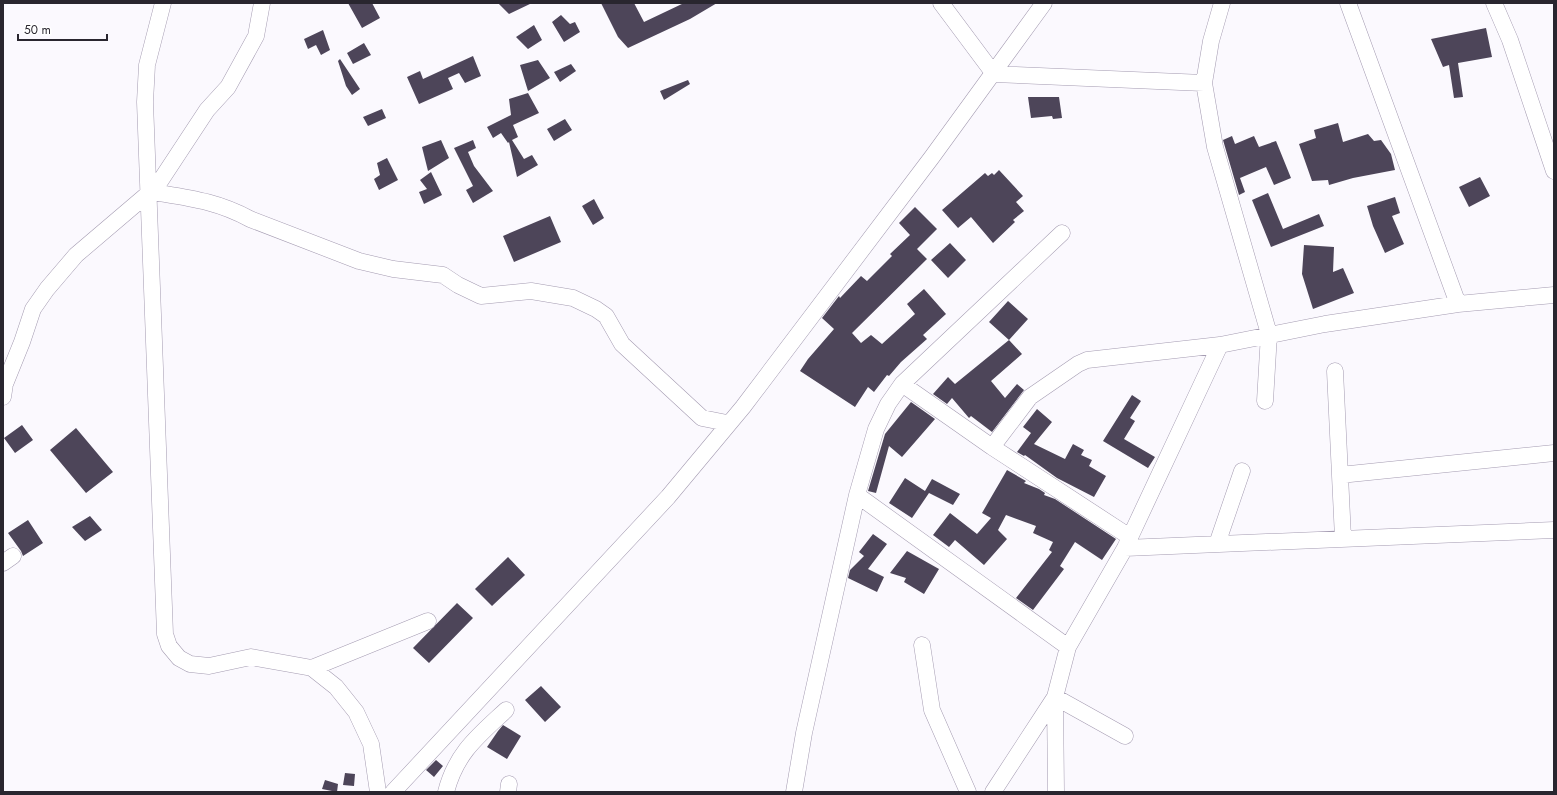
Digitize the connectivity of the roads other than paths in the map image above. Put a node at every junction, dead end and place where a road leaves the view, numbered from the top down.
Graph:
1 (163, 3) edge
2 (262, 3) edge
3 (941, 3) edge
4 (1044, 3) edge
5 (1222, 3) edge
6 (1348, 3) edge
7 (1494, 3) edge
8 (994, 74) junction
9 (1204, 83) junction
10 (1554, 172) edge
11 (151, 192) junction
12 (1062, 233) dead end
13 (1554, 295) edge
14 (1458, 304) junction
15 (1269, 334) junction
16 (1220, 345) junction
17 (1335, 371) dead end
18 (902, 384) junction
19 (3, 397) edge
20 (1265, 400) dead end
21 (727, 423) junction
22 (992, 447) junction
23 (1554, 453) edge
24 (1242, 471) dead end
25 (1340, 475) junction
26 (857, 495) junction
27 (1554, 530) edge
28 (1342, 538) junction
29 (1128, 542) junction
30 (1218, 544) junction
31 (428, 621) dead end
32 (922, 645) dead end
33 (1068, 647) junction
34 (312, 668) junction
35 (1055, 697) junction
36 (506, 710) dead end
37 (1125, 736) dead end
38 (378, 792) edge
39 (393, 792) edge
40 (446, 792) edge
41 (794, 792) edge
42 (968, 792) edge
43 (993, 792) edge
44 (1056, 792) edge

1 - 11 street
2 - 11 street
3 - 8 street
4 - 8 street
5 - 9 street
6 - 14 street
7 - 10 street
8 - 9 street
8 - 21 street
9 - 15 street
11 - 19 street
11 - 21 street
11 - 34 street
12 - 18 street
13 - 14 street
14 - 15 street
15 - 16 street
15 - 20 street
16 - 22 street
16 - 29 street
17 - 25 street
18 - 22 street
18 - 26 street
21 - 39 street
22 - 29 street
23 - 25 street
24 - 30 street
25 - 28 street
26 - 33 street
26 - 41 street
27 - 28 street
28 - 30 street
29 - 30 street
29 - 33 street
31 - 34 street
32 - 42 street
33 - 35 street
34 - 38 street
35 - 37 street
35 - 43 street
35 - 44 street
36 - 40 street

